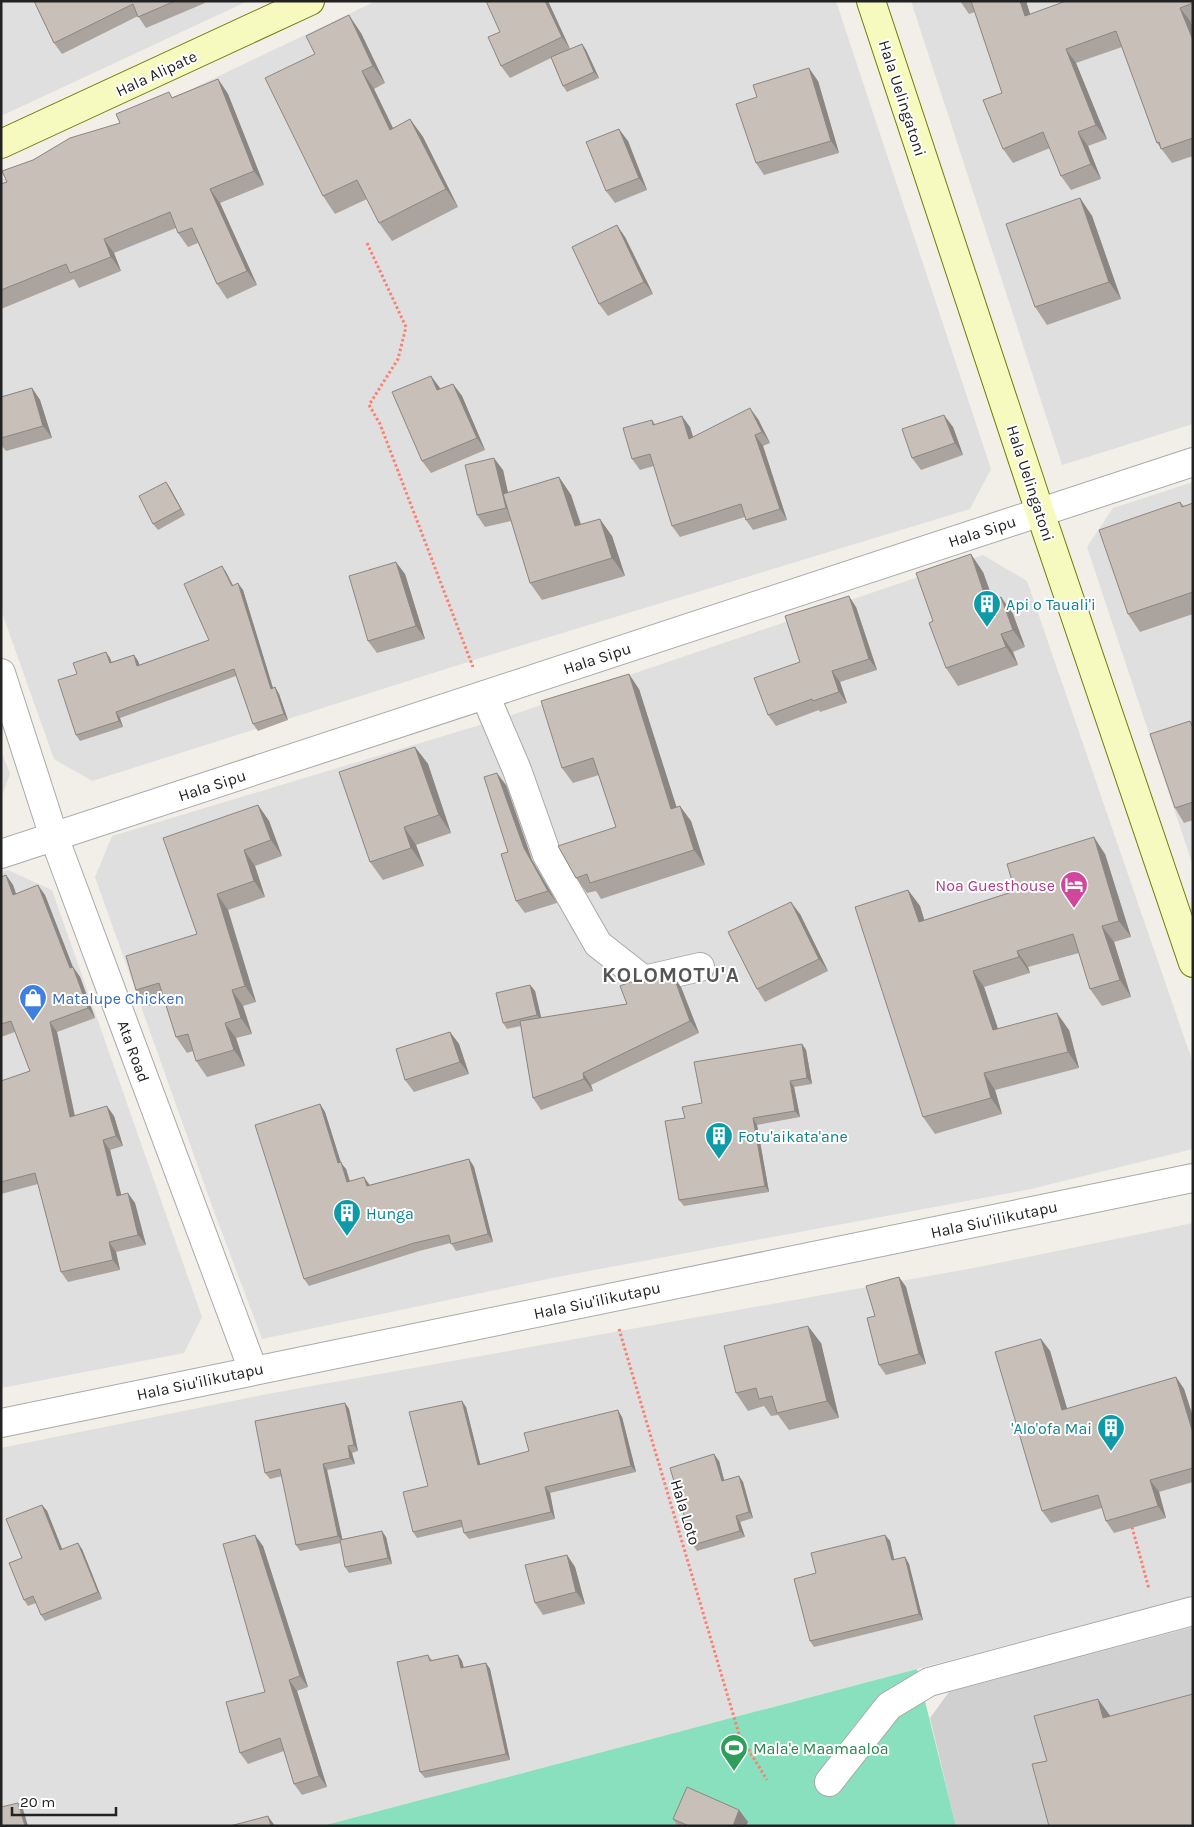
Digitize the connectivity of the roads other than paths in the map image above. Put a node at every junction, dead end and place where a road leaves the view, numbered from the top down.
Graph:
1 (310, 1) edge
2 (871, 1) edge
3 (1, 144) edge
4 (1193, 462) edge
5 (1040, 512) junction
6 (1, 673) edge
7 (485, 695) junction
8 (54, 837) junction
9 (1, 854) edge
10 (1193, 963) edge
11 (700, 967) dead end
12 (1193, 1178) edge
13 (253, 1370) junction
14 (1, 1423) edge
15 (1193, 1611) edge
16 (828, 1782) dead end

1 - 3 street, Hala Alipate
2 - 5 street, Hala Uelingatoni
4 - 5 street, Hala Sipu
5 - 7 street, Hala Sipu
5 - 10 street, Hala Uelingatoni
6 - 8 street, Ata Road
7 - 8 street, Hala Sipu
7 - 11 street
8 - 9 street, Hala Sipu
8 - 13 street, Ata Road
12 - 13 street, Hala Siu'ilikutapu
13 - 14 street, Hala Siu'ilikutapu
15 - 16 street

